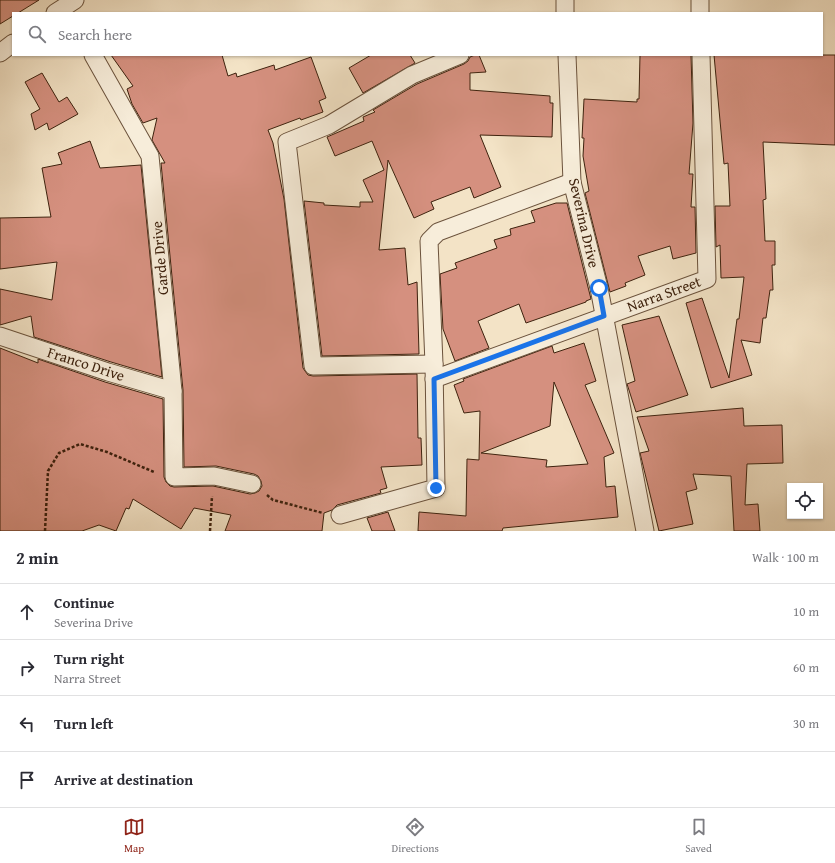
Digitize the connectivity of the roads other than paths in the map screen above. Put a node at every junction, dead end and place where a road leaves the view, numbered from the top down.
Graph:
1 (565, 0) edge
2 (700, 0) edge
3 (565, 12) edge
4 (700, 12) edge
5 (12, 44) edge
6 (0, 52) edge
7 (94, 56) edge
8 (458, 56) edge
9 (566, 56) edge
10 (702, 56) edge
11 (572, 182) junction
12 (604, 316) junction
13 (0, 336) edge
14 (434, 372) junction
15 (173, 391) junction
16 (252, 484) road end
17 (340, 515) road end
18 (645, 531) edge

1 - 3 street
2 - 4 street
5 - 6 street
7 - 15 street, Garde Drive
8 - 14 street, Narra Street
9 - 11 street, Severina Drive
10 - 12 street, Narra Street
11 - 12 street, Severina Drive
11 - 14 street
12 - 14 street, Narra Street
12 - 18 street, Severina Drive
13 - 15 street, Franco Drive
14 - 17 street
15 - 16 street, Garde Drive

